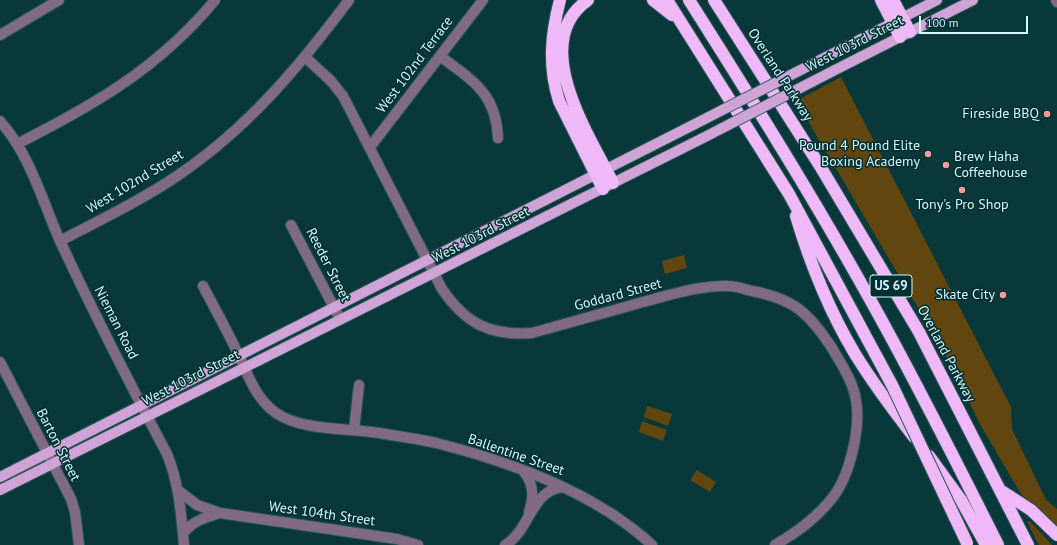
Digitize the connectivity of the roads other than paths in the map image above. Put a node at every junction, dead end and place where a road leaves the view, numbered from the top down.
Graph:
1 (60, 0) edge
2 (215, 0) edge
3 (350, 0) edge
4 (483, 0) edge
5 (560, 0) edge
6 (588, 0) edge
7 (653, 0) edge
8 (667, 0) edge
9 (689, 0) edge
10 (881, 0) edge
11 (893, 0) edge
12 (937, 0) edge
13 (973, 0) edge
14 (715, 1) edge
15 (680, 20) junction
16 (898, 21) junction
17 (905, 34) junction
18 (0, 35) edge
19 (440, 56) junction
20 (305, 57) junction
21 (0, 122) edge
22 (498, 138) dead end
23 (17, 144) junction
24 (370, 146) junction
25 (601, 172) junction
26 (608, 186) junction
27 (789, 194) junction
28 (291, 225) dead end
29 (60, 241) junction
30 (428, 261) junction
31 (434, 274) junction
32 (203, 286) dead end
33 (334, 308) junction
34 (340, 319) junction
35 (239, 356) junction
36 (0, 362) edge
37 (244, 367) junction
38 (359, 385) dead end
39 (141, 405) junction
40 (147, 416) junction
41 (354, 430) junction
42 (47, 453) junction
43 (52, 464) junction
44 (524, 472) junction
45 (0, 477) edge
46 (565, 487) junction
47 (999, 489) junction
48 (0, 490) edge
49 (179, 491) junction
50 (220, 513) junction
51 (528, 516) junction
52 (183, 534) junction
53 (1057, 535) edge
54 (967, 544) edge
55 (79, 545) edge
56 (184, 545) edge
57 (418, 545) edge
58 (505, 545) edge
59 (652, 545) edge
60 (775, 545) edge
61 (986, 545) edge
62 (998, 545) edge
63 (1028, 545) edge

1 - 18 street
2 - 23 street
3 - 20 street, West 102nd Street
4 - 19 street, West 102nd Terrace
5 - 25 highway
6 - 25 highway
7 - 15 highway
8 - 15 highway
9 - 62 highway, US 69
10 - 16 highway
11 - 16 highway
12 - 16 main road, West 103rd Street
13 - 17 main road, West 103rd Street
14 - 47 highway, Overland Parkway / US 69
15 - 27 highway
16 - 17 highway
16 - 25 main road, West 103rd Street, bridge
17 - 26 main road, West 103rd Street, bridge
19 - 22 street
19 - 24 street, West 102nd Terrace
20 - 24 street, Goddard Street
20 - 29 street, West 102nd Street
21 - 23 street, Nieman Road
23 - 29 street, Nieman Road
24 - 30 street, Goddard Street
25 - 26 highway
25 - 30 main road, West 103rd Street
26 - 31 main road, West 103rd Street
27 - 54 highway, bridge
27 - 61 highway
28 - 33 street, Reeder Street
29 - 39 street, Nieman Road
30 - 31 street, Goddard Street
30 - 33 main road, West 103rd Street
31 - 34 main road, West 103rd Street
31 - 60 street, Goddard Street
32 - 35 street, Ballentine Street
33 - 34 street, Reeder Street
33 - 35 main road, West 103rd Street
34 - 37 main road, West 103rd Street
35 - 37 street, Ballentine Street
35 - 39 main road, West 103rd Street
36 - 42 street, Barton Street
37 - 40 main road, West 103rd Street
37 - 41 street, Ballentine Street
38 - 41 street
39 - 40 street, Nieman Road
39 - 42 main road, West 103rd Street
40 - 43 main road, West 103rd Street
40 - 49 street, Nieman Road
41 - 44 street, Ballentine Street
42 - 43 street, Barton Street
42 - 45 main road, West 103rd Street
43 - 48 main road, West 103rd Street
43 - 55 street, Barton Street
44 - 46 street, Ballentine Street
44 - 51 street
46 - 51 street
46 - 59 street, Ballentine Street
47 - 53 highway
47 - 63 highway, Overland Parkway / US 69
49 - 50 street, West 104th Street
49 - 52 street, Nieman Road
50 - 52 street, West 104th Street
50 - 57 street, West 104th Street
51 - 58 street
52 - 56 street, Nieman Road

